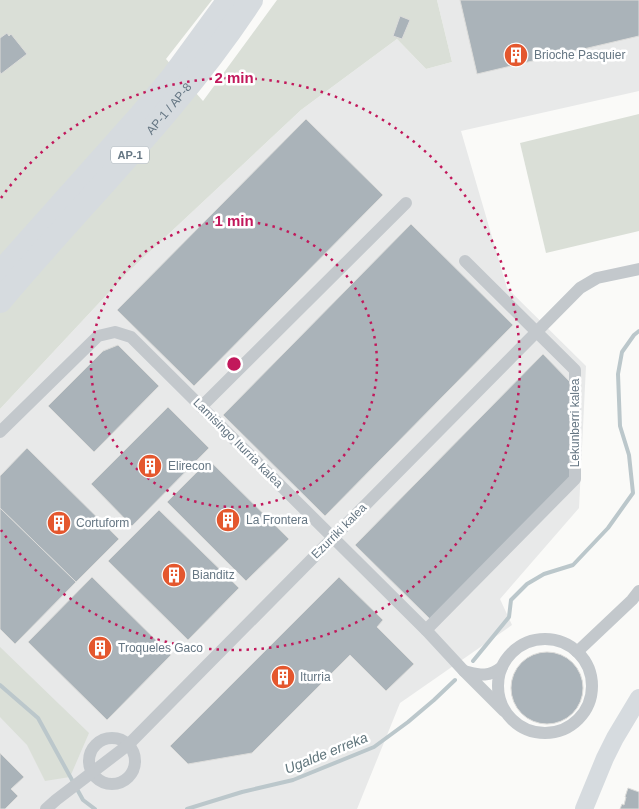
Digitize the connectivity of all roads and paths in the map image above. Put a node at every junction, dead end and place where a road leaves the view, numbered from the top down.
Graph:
1 (229, 0) edge
2 (251, 0) edge
3 (406, 202) dead end
4 (465, 261) dead end
5 (639, 269) edge
6 (0, 273) edge
7 (0, 301) edge
8 (537, 332) junction
9 (201, 407) junction
10 (0, 432) edge
11 (333, 538) junction
12 (639, 591) edge
13 (426, 630) junction
14 (577, 652) junction
15 (502, 666) junction
16 (464, 671) junction
17 (639, 698) edge
18 (639, 709) edge
19 (504, 712) junction
20 (128, 745) junction
21 (92, 772) junction
22 (46, 809) edge
23 (584, 809) edge
24 (592, 809) edge

1 - 6 highway, AP-1 / AP-8 / AP-1
2 - 7 highway, AP-1 / AP-8 / AP-1
3 - 9 street
4 - 8 street, Lekunberri kalea
5 - 8 street, Ezurriki kalea
8 - 11 street, Ezurriki kalea
8 - 13 street, Lekunberri kalea
9 - 10 street, Lamisingo Iturria kalea
9 - 11 street, Lamisingo Iturria kalea
11 - 13 street, Lamisingo Iturria kalea
11 - 20 street, Ezurriki kalea
12 - 14 street
13 - 16 street, Lamisingo Iturria kalea
14 - 15 street
14 - 19 street
15 - 16 street
15 - 19 street
16 - 19 street, Lamisingo Iturria kalea
17 - 23 main road
18 - 24 main road
20 - 21 street, Ezurriki kalea
20 - 21 street
20 - 21 street
21 - 22 street, Ezurriki kalea

